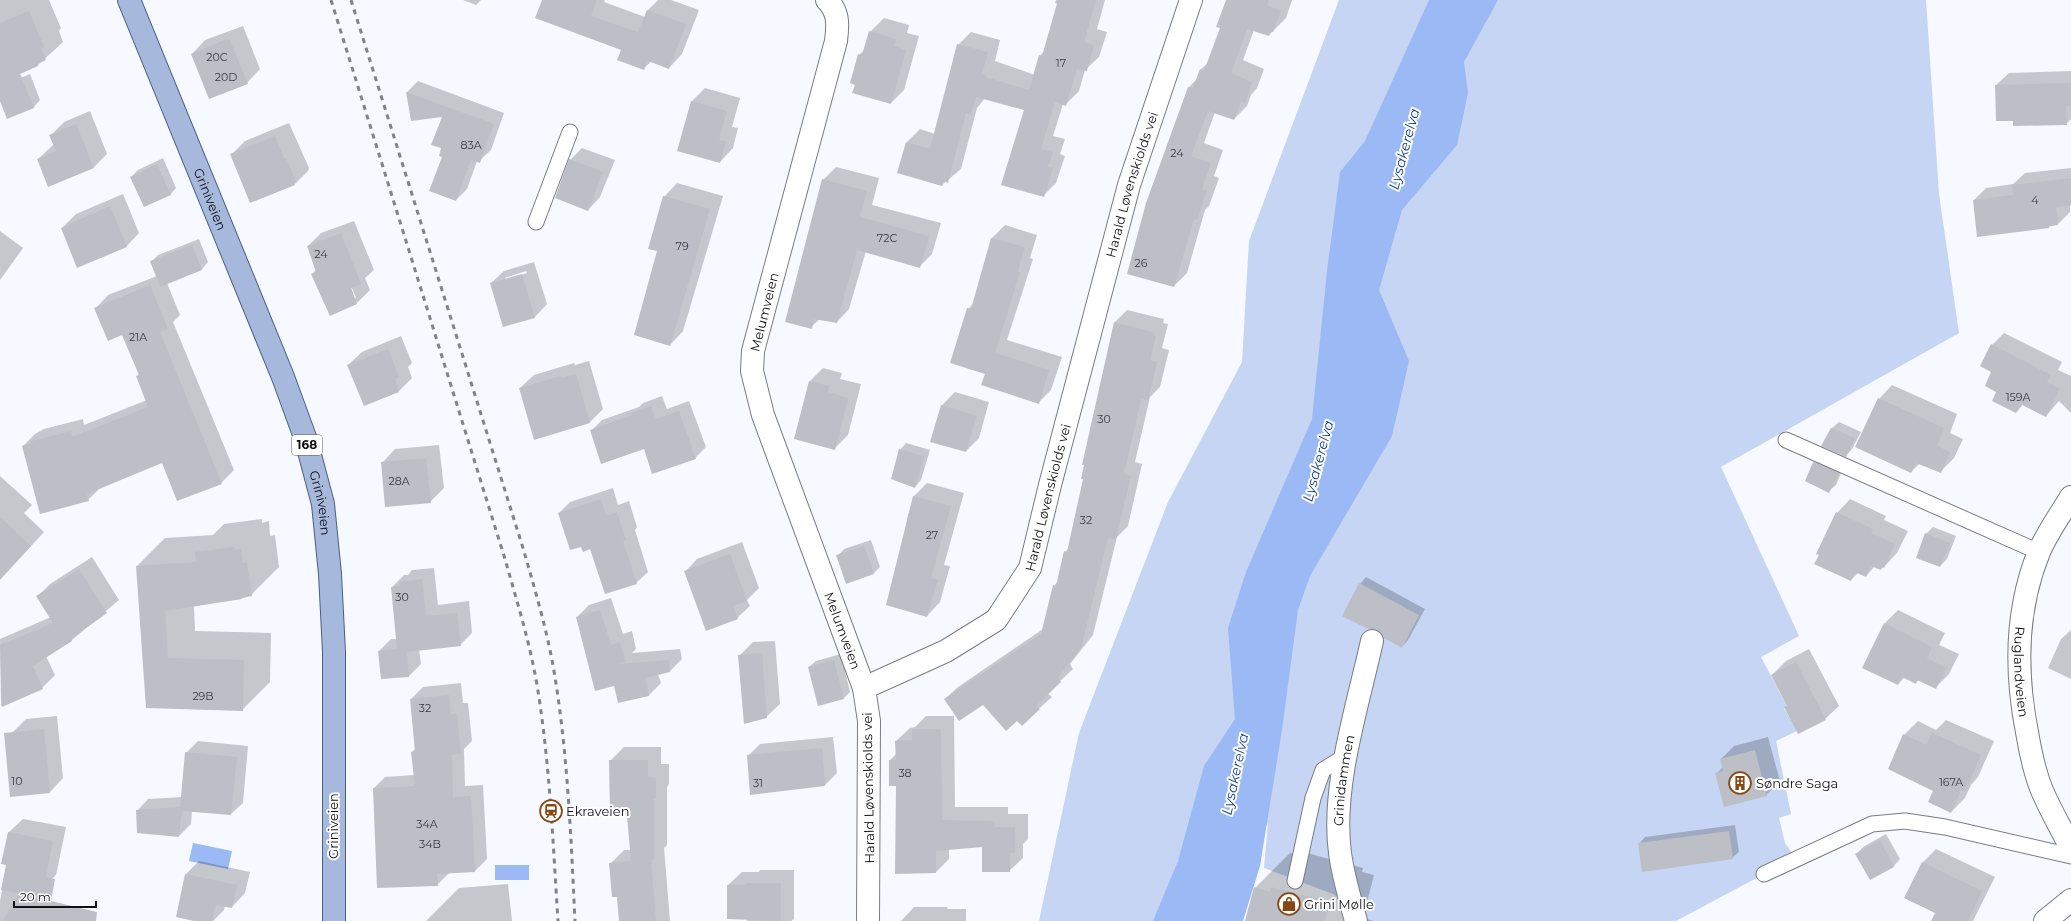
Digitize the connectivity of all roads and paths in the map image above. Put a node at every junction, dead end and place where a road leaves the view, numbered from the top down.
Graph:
1 (129, 0) edge
2 (827, 0) edge
3 (1191, 0) edge
4 (570, 132) dead end
5 (536, 222) dead end
6 (1786, 440) dead end
7 (2071, 497) edge
8 (2039, 552) junction
9 (1372, 641) dead end
10 (864, 688) junction
11 (1346, 756) junction
12 (2071, 848) edge
13 (2071, 856) edge
14 (1764, 874) dead end
15 (1295, 881) dead end
16 (2071, 900) edge
17 (334, 921) edge
18 (868, 921) edge
19 (1356, 921) edge
20 (2045, 921) edge

1 - 17 main road, Griniveien / 168
2 - 10 street, Melumveien
3 - 10 street, Harald Løvenskiolds vei
4 - 5 lane
6 - 8 lane
7 - 8 street, Ruglandveien
8 - 12 street, Ruglandveien
9 - 11 street, Grinidammen
10 - 18 street, Harald Løvenskiolds vei
11 - 15 lane
11 - 19 street, Grinidammen
13 - 14 lane
16 - 20 street

